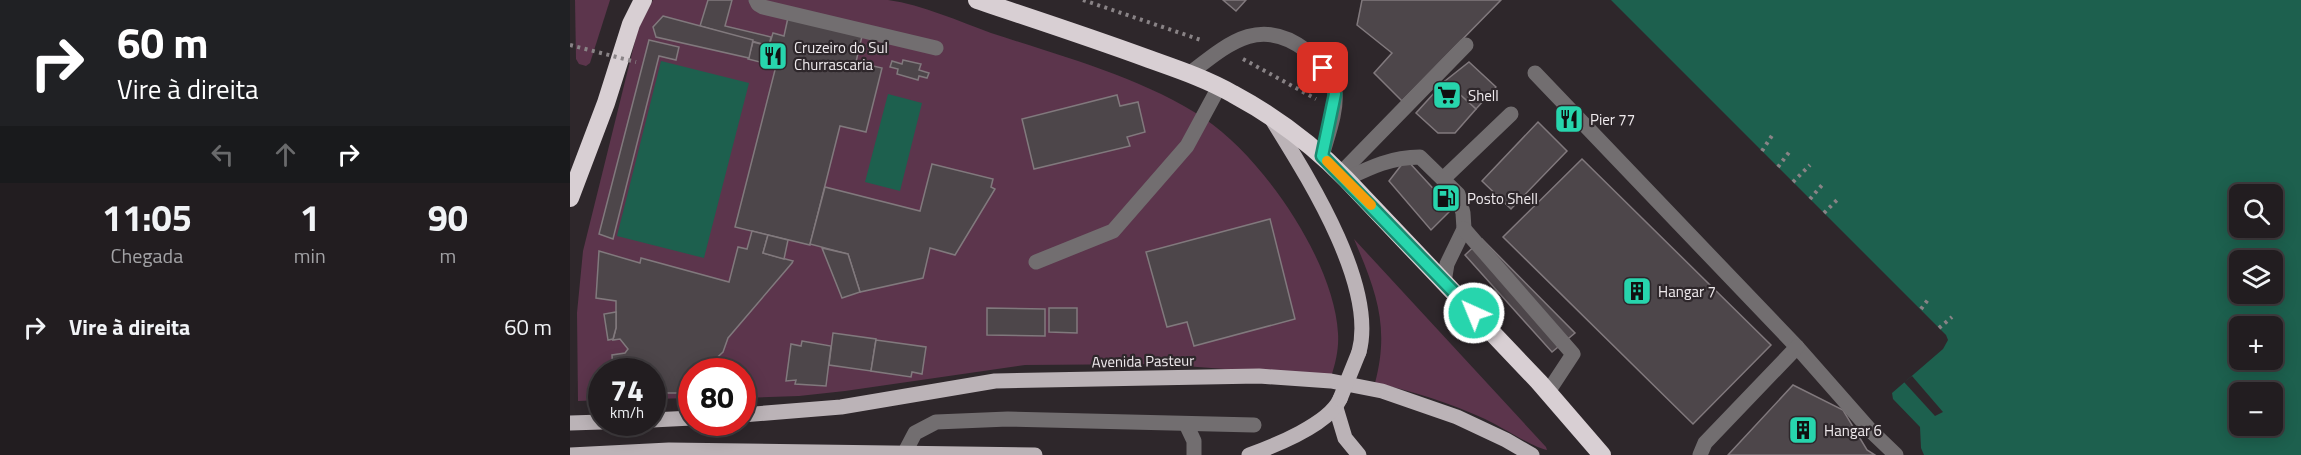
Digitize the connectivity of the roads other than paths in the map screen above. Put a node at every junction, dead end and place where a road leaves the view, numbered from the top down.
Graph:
1 (643, 0) edge
2 (756, 0) edge
3 (976, 0) edge
4 (1466, 45) dead end
5 (936, 48) dead end
6 (1535, 73) dead end
7 (1189, 74) junction
8 (1219, 87) junction
9 (1511, 114) dead end
10 (1269, 115) junction
11 (1322, 156) junction
12 (1343, 176) junction
13 (1443, 179) junction
14 (570, 198) edge
15 (1464, 229) junction
16 (1036, 262) dead end
17 (1444, 282) junction
18 (1797, 347) junction
19 (1548, 392) junction
20 (1338, 404) junction
21 (756, 414) edge
22 (588, 422) edge
23 (570, 423) edge
24 (1186, 424) junction
25 (1254, 425) dead end
26 (905, 452) junction
27 (570, 454) edge
28 (606, 454) edge
29 (1035, 455) edge
30 (1194, 455) edge
31 (1249, 455) edge
32 (1359, 455) edge
33 (1532, 455) edge
34 (1602, 455) edge
35 (1700, 455) edge
36 (1896, 455) edge

1 - 14 highway
2 - 5 lane
3 - 7 highway
4 - 12 lane
6 - 18 lane
7 - 8 highway
7 - 11 lane
8 - 10 highway
8 - 16 lane
9 - 13 lane
10 - 11 highway
10 - 20 main road, bridge
11 - 12 highway
12 - 13 lane
12 - 17 highway
13 - 15 lane
15 - 17 lane
15 - 19 lane
17 - 19 highway
18 - 35 lane
18 - 36 lane
19 - 34 highway
20 - 31 main road
20 - 32 main road
21 - 33 main road, Avenida Pasteur
22 - 23 main road
24 - 25 lane
24 - 26 lane
24 - 30 lane
26 - 28 main road
26 - 29 main road
27 - 28 main road

